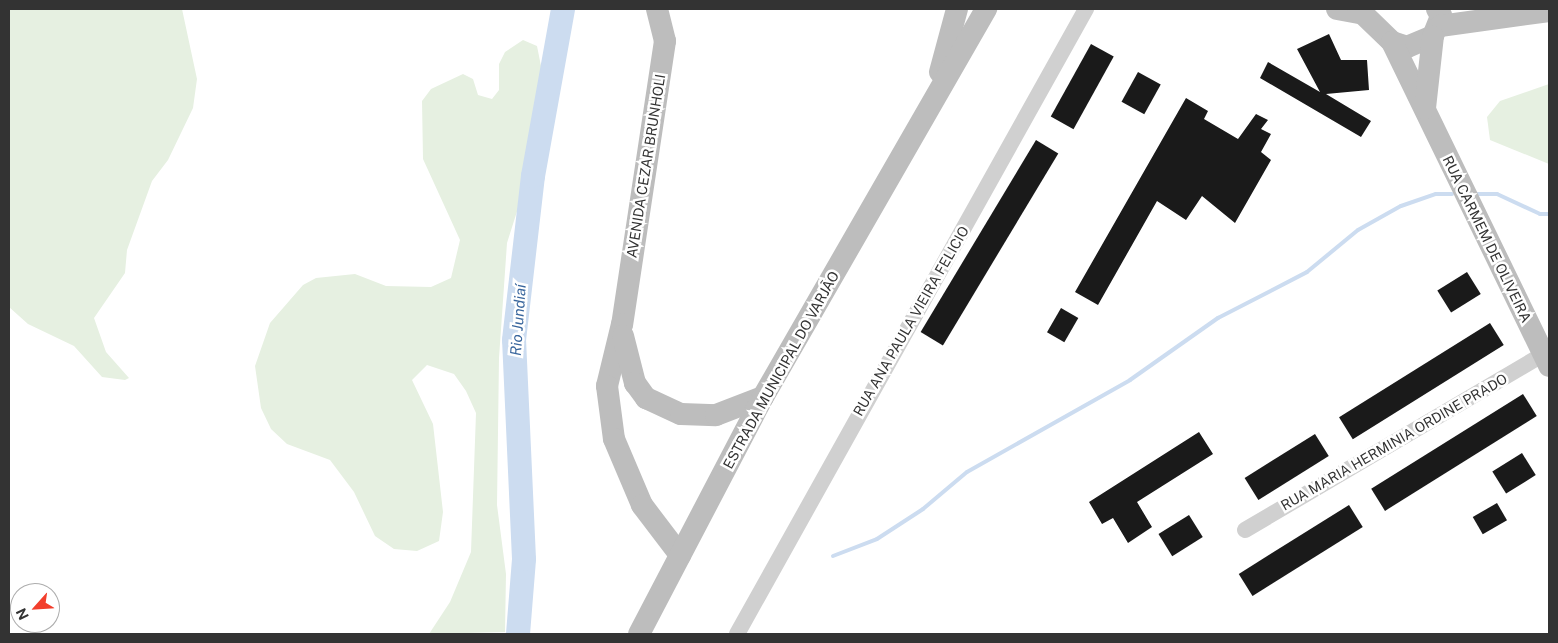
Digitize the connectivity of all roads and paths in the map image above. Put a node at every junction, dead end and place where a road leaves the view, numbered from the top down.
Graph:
1 (656, 9) edge
2 (957, 9) edge
3 (986, 9) edge
4 (1086, 9) edge
5 (1351, 10) edge
6 (1549, 11) edge
7 (1436, 24) edge
8 (1392, 42) junction
9 (929, 109) junction
10 (1425, 111) junction
11 (622, 324) junction
12 (1546, 360) edge
13 (763, 397) junction
14 (1245, 530) dead end
15 (680, 555) junction
16 (639, 634) edge
17 (737, 634) edge

1 - 11 main road, AVENIDA CEZAR BRUNHOLI
2 - 9 main road
3 - 9 main road
4 - 17 street, RUA ANA PAULA VIEIRA FELICIO
5 - 8 main road
6 - 7 main road
7 - 8 main road
7 - 10 main road
8 - 10 main road, RUA CARMEM DE OLIVEIRA
9 - 13 main road, ESTRADA MUNICIPAL DO VARJÃO
10 - 12 main road, RUA CARMEM DE OLIVEIRA
11 - 13 main road, AVENIDA CEZAR BRUNHOLI
11 - 15 main road, AVENIDA CEZAR BRUNHOLI
12 - 14 street, RUA MARIA HERMINIA ORDINE PRADO
13 - 15 main road, ESTRADA MUNICIPAL DO VARJÃO
15 - 16 main road, ESTRADA MUNICIPAL DO VARJÃO

